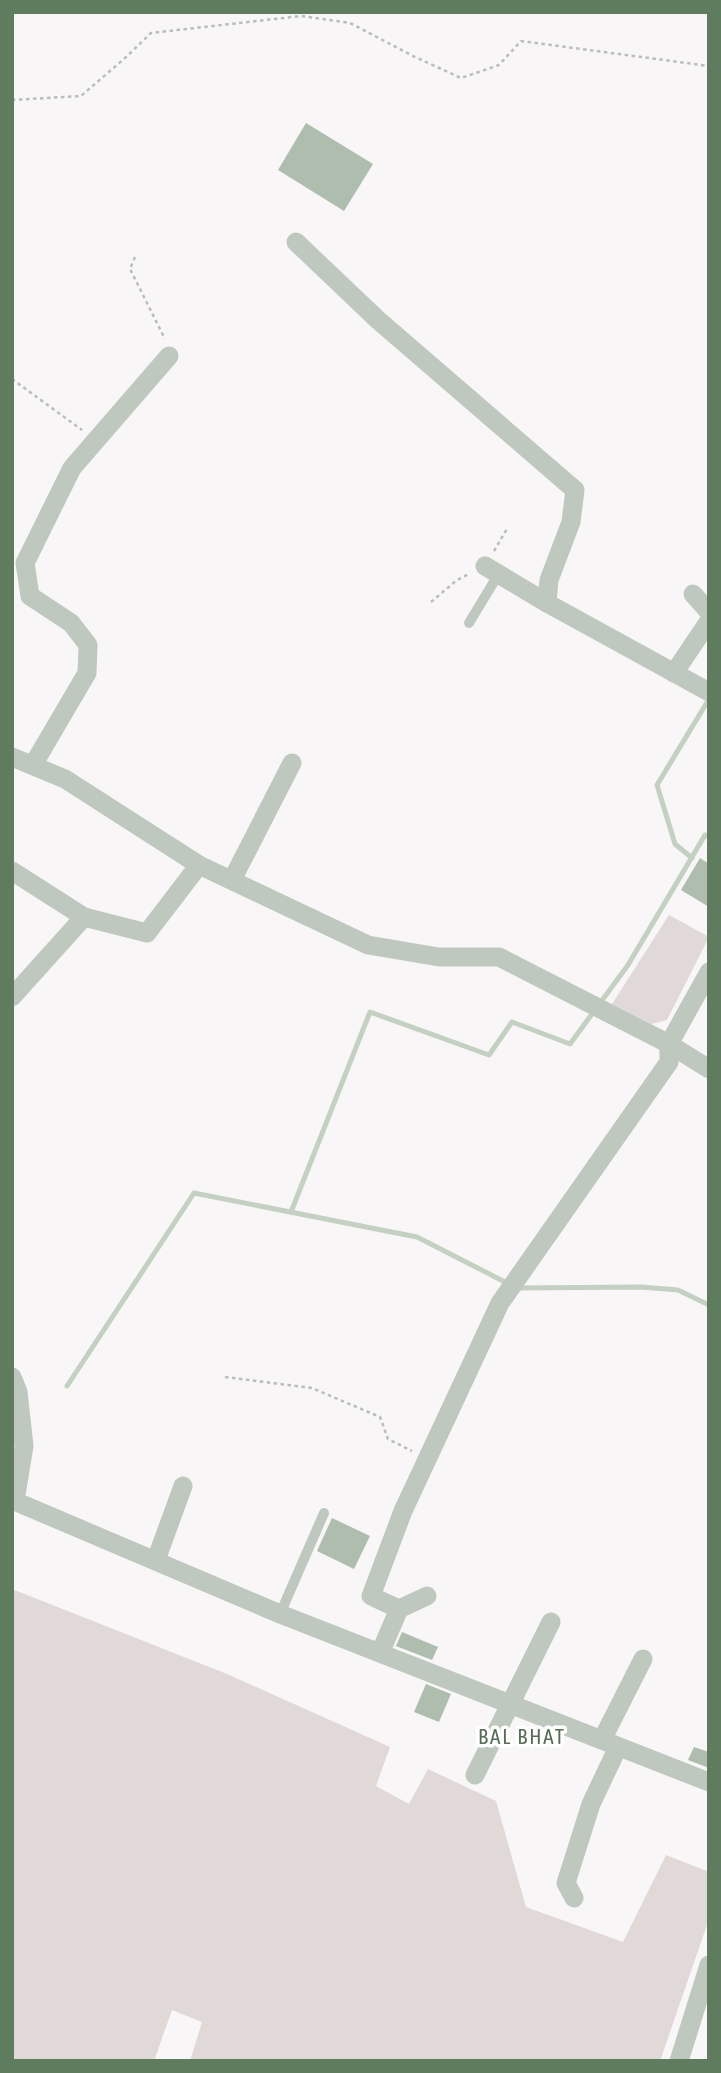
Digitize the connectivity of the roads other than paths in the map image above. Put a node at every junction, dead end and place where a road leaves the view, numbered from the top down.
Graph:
1 (296, 242) dead end
2 (169, 356) road end
3 (491, 570) joint
4 (693, 594) dead end
5 (547, 603) junction
6 (709, 612) edge
7 (709, 621) edge
8 (468, 623) dead end
9 (674, 673) junction
10 (709, 692) edge
11 (12, 757) edge
12 (292, 763) dead end
13 (33, 765) junction
14 (199, 865) junction
15 (12, 871) edge
16 (232, 880) junction
17 (84, 917) junction
18 (709, 972) edge
19 (12, 997) edge
20 (669, 1044) junction
21 (709, 1069) edge
22 (12, 1377) edge
23 (183, 1486) dead end
24 (14, 1500) edge
25 (324, 1513) dead end
26 (156, 1560) junction
27 (427, 1596) dead end
28 (399, 1609) junction
29 (280, 1614) junction
30 (551, 1622) dead end
31 (380, 1653) junction
32 (643, 1659) dead end
33 (510, 1703) junction
34 (610, 1743) junction
35 (475, 1775) dead end
36 (709, 1782) edge
37 (574, 1898) dead end
38 (709, 1965) edge
39 (680, 2061) edge

1 - 5 street
2 - 13 street
3 - 5 street
3 - 8 lane
4 - 6 street
5 - 9 street
7 - 9 street
9 - 10 street
11 - 13 street
12 - 16 street
13 - 14 street
14 - 16 street
14 - 17 street
15 - 17 street
16 - 20 street
17 - 19 street
18 - 20 street
20 - 21 street
20 - 28 street
22 - 24 street
23 - 26 street
24 - 26 street
25 - 29 lane
26 - 29 street
27 - 28 street
28 - 31 street
29 - 31 street
30 - 33 street
31 - 33 street
32 - 34 street
33 - 34 street
33 - 35 street
34 - 36 street
34 - 37 street
38 - 39 street

